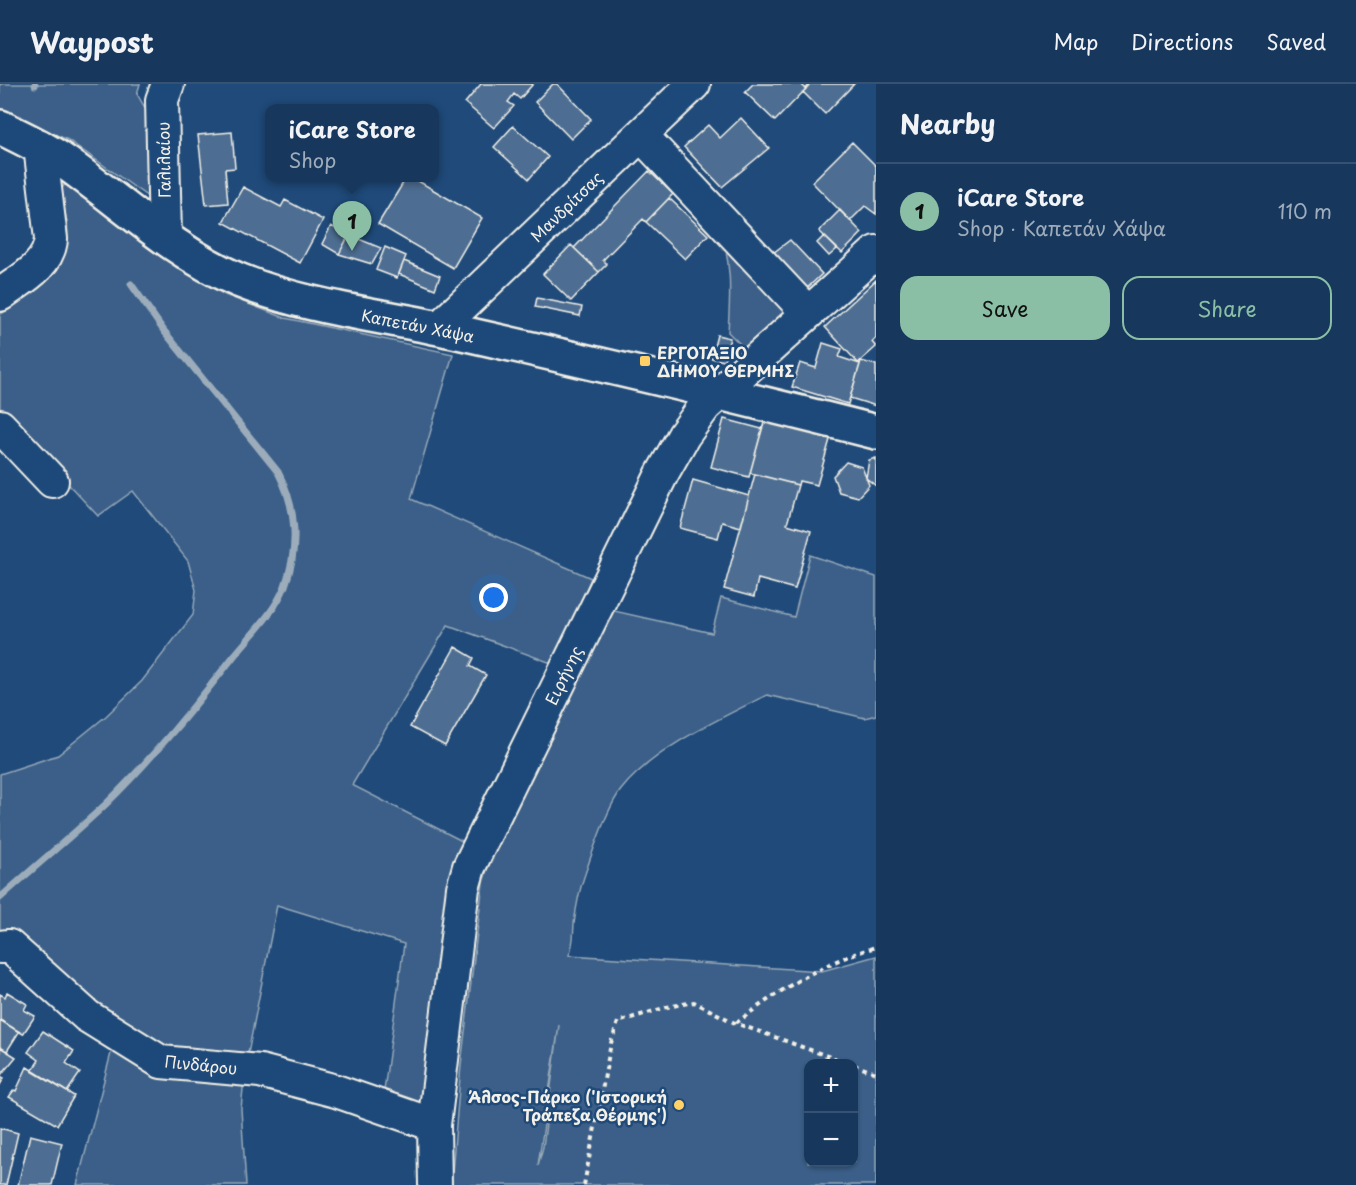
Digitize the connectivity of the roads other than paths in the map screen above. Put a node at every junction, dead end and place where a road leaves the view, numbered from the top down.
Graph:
1 (168, 84) edge
2 (694, 84) edge
3 (0, 127) edge
4 (641, 135) junction
5 (40, 146) junction
6 (165, 238) junction
7 (876, 252) edge
8 (0, 295) edge
9 (808, 313) junction
10 (439, 328) junction
11 (720, 392) junction
12 (0, 426) edge
13 (876, 432) edge
14 (52, 481) dead end
15 (0, 946) edge
16 (434, 1125) junction
17 (435, 1185) edge

1 - 6 street, Γαλιλαίου
2 - 4 street, Μανδρίτσας
3 - 5 main road, Καπετάν Χάψα
4 - 9 street
4 - 10 street, Μανδρίτσας
5 - 6 main road, Καπετάν Χάψα
5 - 8 street
6 - 10 main road, Καπετάν Χάψα
7 - 9 street, Ειρήνης
9 - 11 street, Ειρήνης
10 - 11 main road, Καπετάν Χάψα
11 - 13 main road, Καπετάν Χάψα
11 - 16 street, Ειρήνης
12 - 14 street
15 - 16 street, Πινδάρου
16 - 17 street, Ειρήνης

